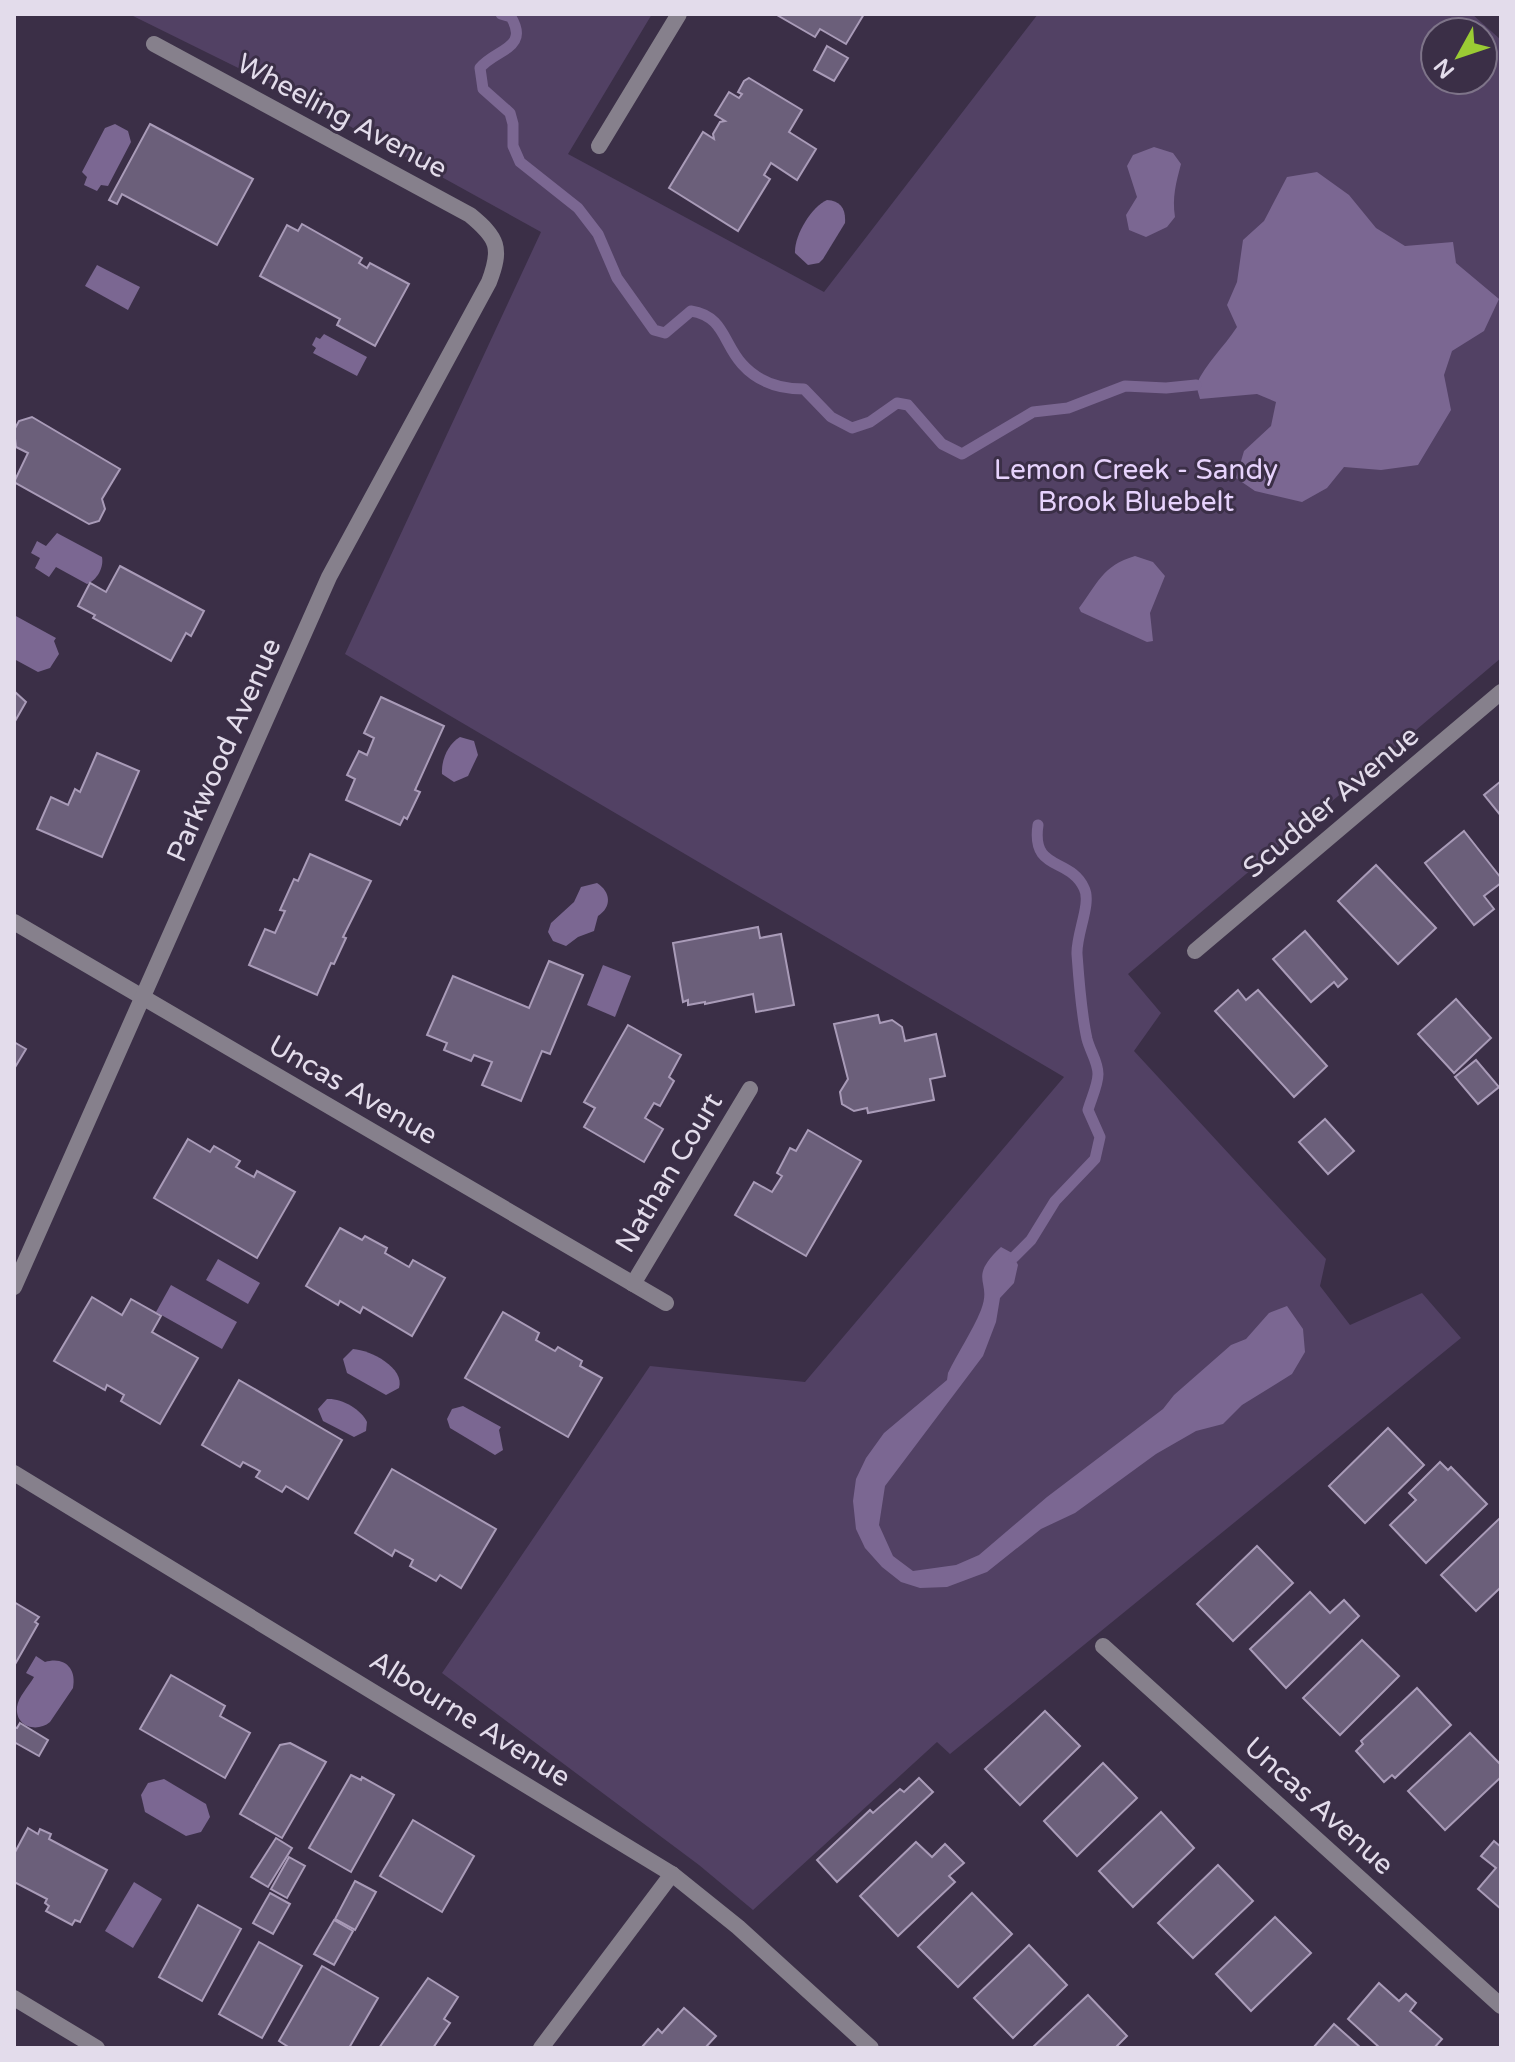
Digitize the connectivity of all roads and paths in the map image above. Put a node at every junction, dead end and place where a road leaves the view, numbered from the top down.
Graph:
1 (679, 14) edge
2 (154, 44) dead end
3 (599, 146) dead end
4 (496, 243) joint
5 (1501, 692) edge
6 (14, 922) edge
7 (1195, 951) dead end
8 (142, 997) junction
9 (750, 1089) dead end
10 (633, 1284) junction
11 (14, 1287) edge
12 (666, 1303) dead end
13 (14, 1473) edge
14 (1103, 1646) dead end
15 (672, 1874) junction
16 (14, 1998) edge
17 (1501, 2006) edge
18 (97, 2048) edge
19 (541, 2048) edge
20 (871, 2048) edge

1 - 3 street
2 - 4 street, Wheeling Avenue
4 - 8 street, Parkwood Avenue
5 - 7 street, Scudder Avenue
6 - 8 street, Uncas Avenue
8 - 10 street, Uncas Avenue
8 - 11 street, Parkwood Avenue
9 - 10 street, Nathan Court
10 - 12 street, Uncas Avenue
13 - 15 street, Albourne Avenue
14 - 17 street, Uncas Avenue
15 - 19 street
15 - 20 street, Albourne Avenue
16 - 18 street

